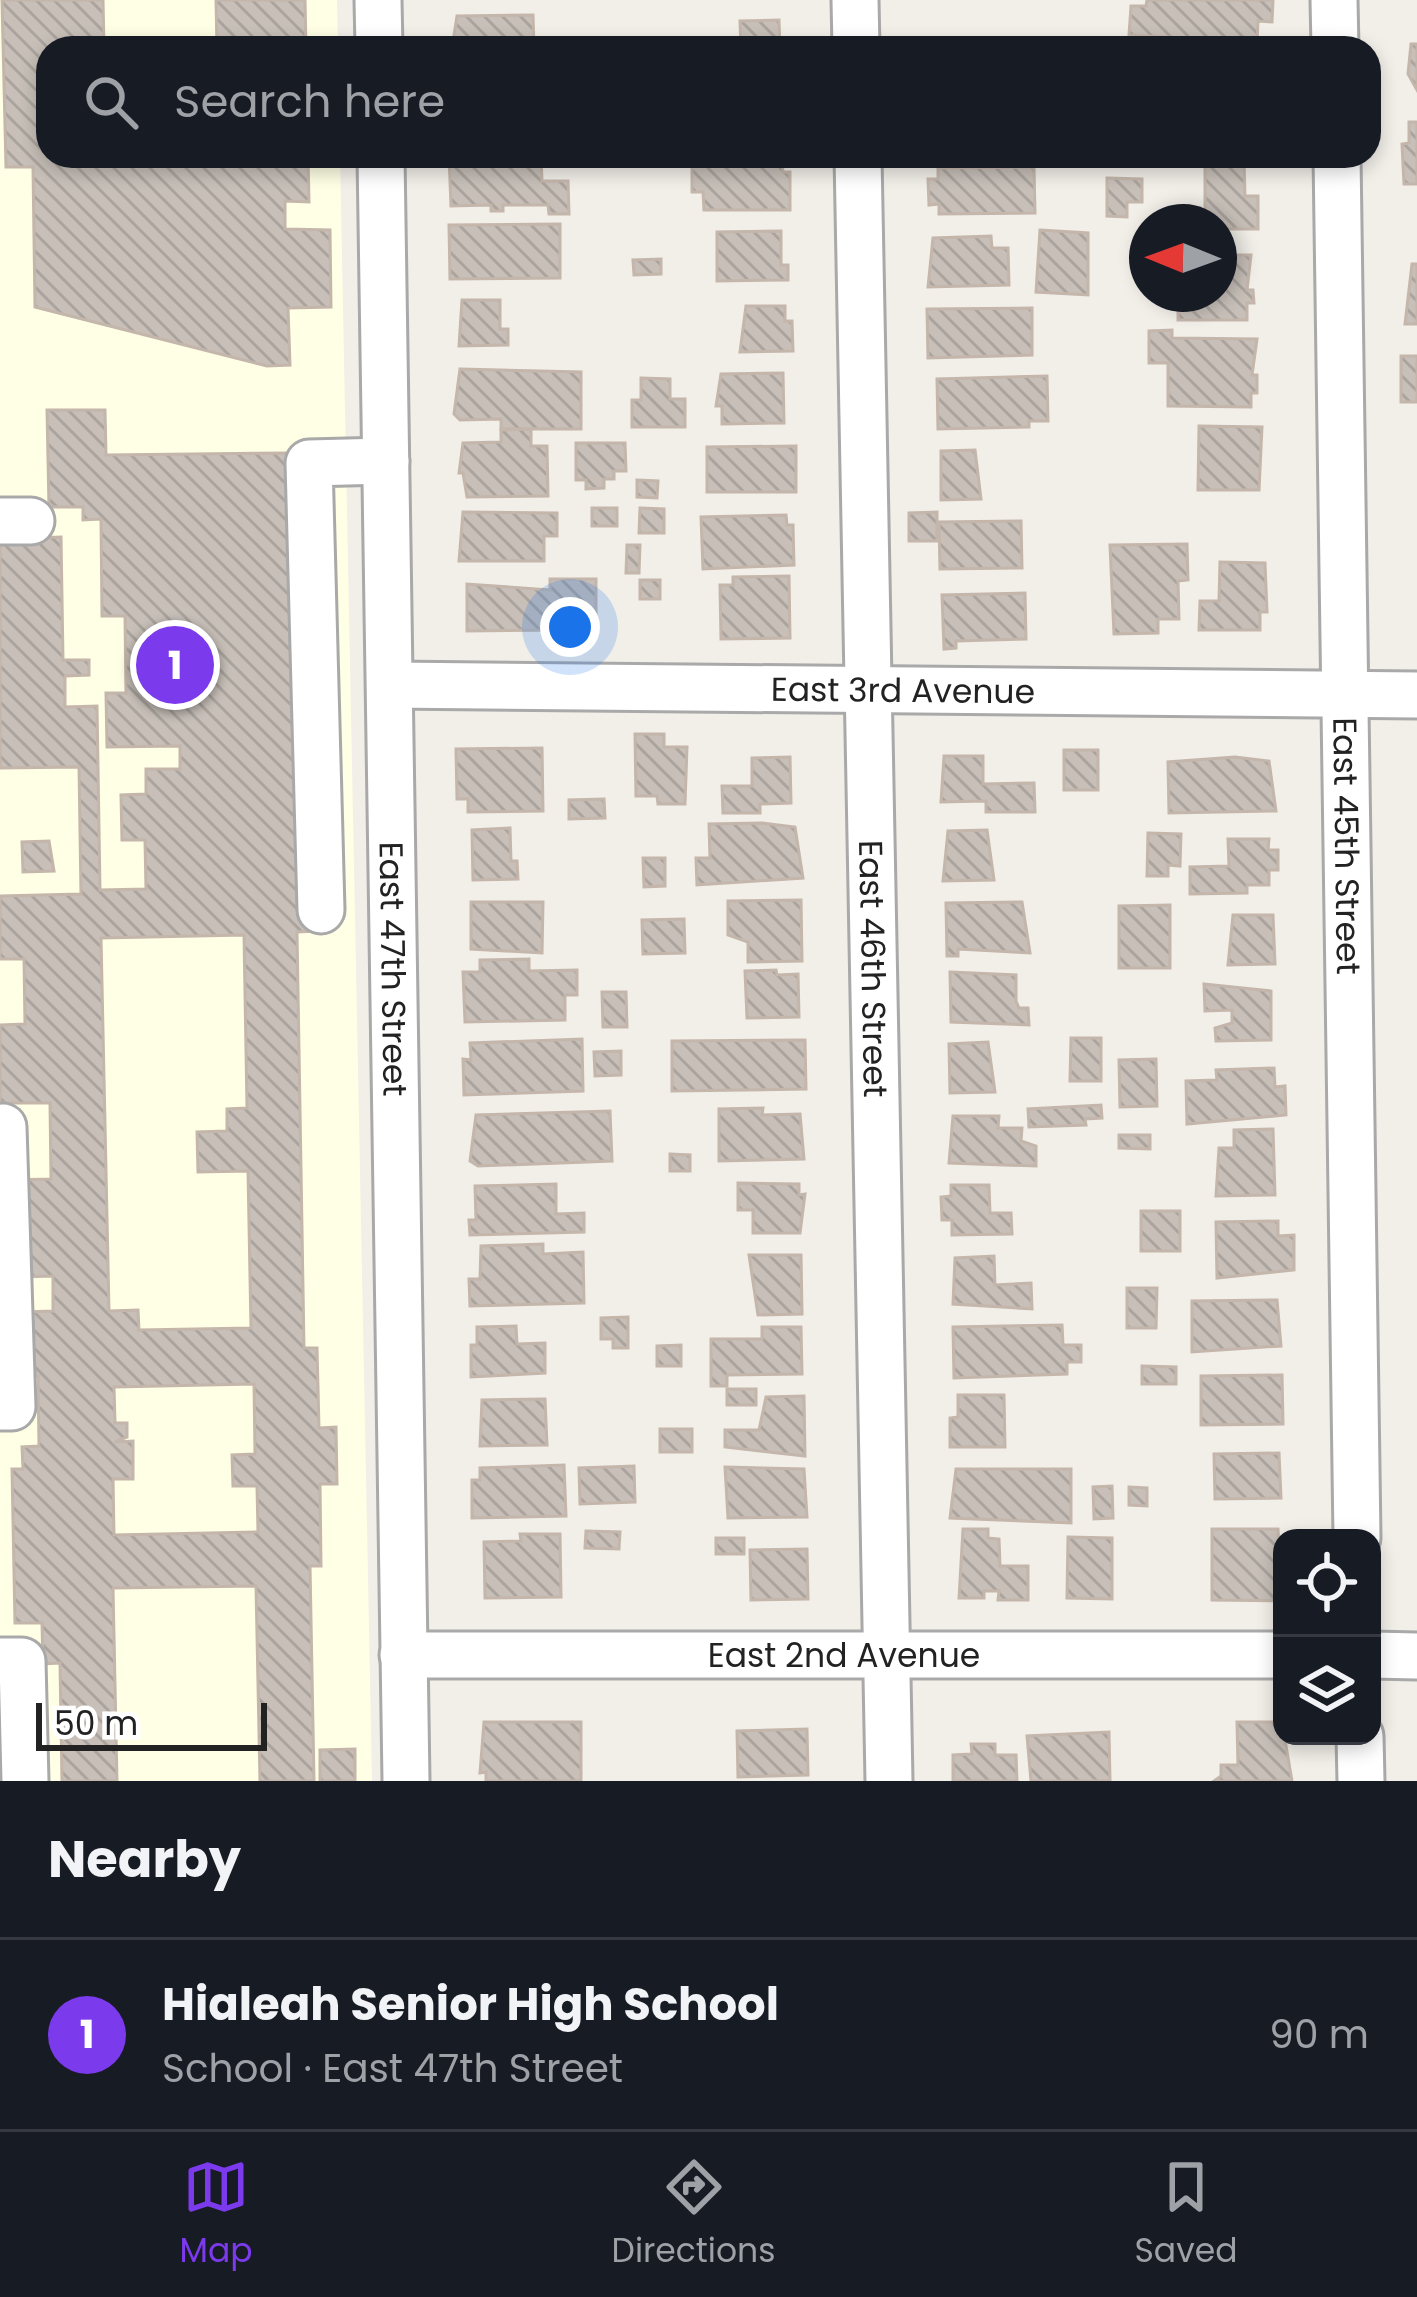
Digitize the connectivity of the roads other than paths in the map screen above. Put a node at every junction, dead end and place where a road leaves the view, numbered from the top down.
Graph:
1 (378, 0) edge
2 (855, 0) edge
3 (1334, 0) edge
4 (379, 36) edge
5 (856, 36) edge
6 (1335, 36) edge
7 (381, 168) edge
8 (858, 168) edge
9 (1336, 168) edge
10 (386, 460) junction
11 (390, 685) junction
12 (866, 688) junction
13 (1346, 694) junction
14 (1417, 694) edge
15 (321, 910) dead end
16 (3, 1127) dead end
17 (2, 1176) edge
18 (0, 1407) edge
19 (1357, 1529) edge
20 (403, 1655) junction
21 (1273, 1655) edge
22 (1381, 1655) edge
23 (1417, 1655) edge
24 (888, 1658) junction
25 (0, 1661) edge
26 (1360, 1745) edge
27 (25, 1781) edge
28 (406, 1781) edge
29 (889, 1781) edge
30 (1361, 1781) edge

1 - 4 street
2 - 5 street
3 - 6 street
7 - 10 street, East 47th Street
8 - 12 street, East 46th Street
9 - 13 street, East 45th Street
10 - 11 street, East 47th Street
10 - 15 street
11 - 12 street, East 3rd Avenue
11 - 20 street, East 47th Street
12 - 13 street, East 3rd Avenue
12 - 24 street, East 46th Street
13 - 14 street, East 3rd Avenue
13 - 19 street, East 45th Street
16 - 17 street
17 - 18 street
20 - 24 street, East 2nd Avenue
20 - 28 street, East 47th Street
21 - 24 street, East 2nd Avenue
22 - 23 street
24 - 29 street, East 46th Street
25 - 27 street
26 - 30 street

